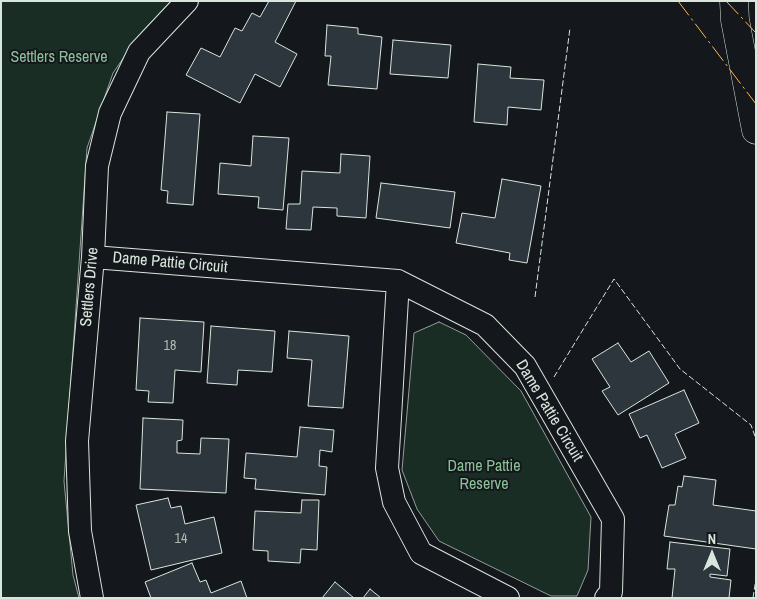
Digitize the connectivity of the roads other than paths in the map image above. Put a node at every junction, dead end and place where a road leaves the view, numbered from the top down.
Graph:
1 (187, 1) edge
2 (734, 1) edge
3 (756, 130) edge
4 (93, 257) junction
5 (398, 281) junction
6 (92, 598) edge
7 (508, 598) edge
8 (606, 598) edge

1 - 4 street, Settlers Drive
2 - 3 main road
4 - 5 street, Dame Pattie Circuit
4 - 6 street, Settlers Drive
5 - 7 street
5 - 8 street, Dame Pattie Circuit

